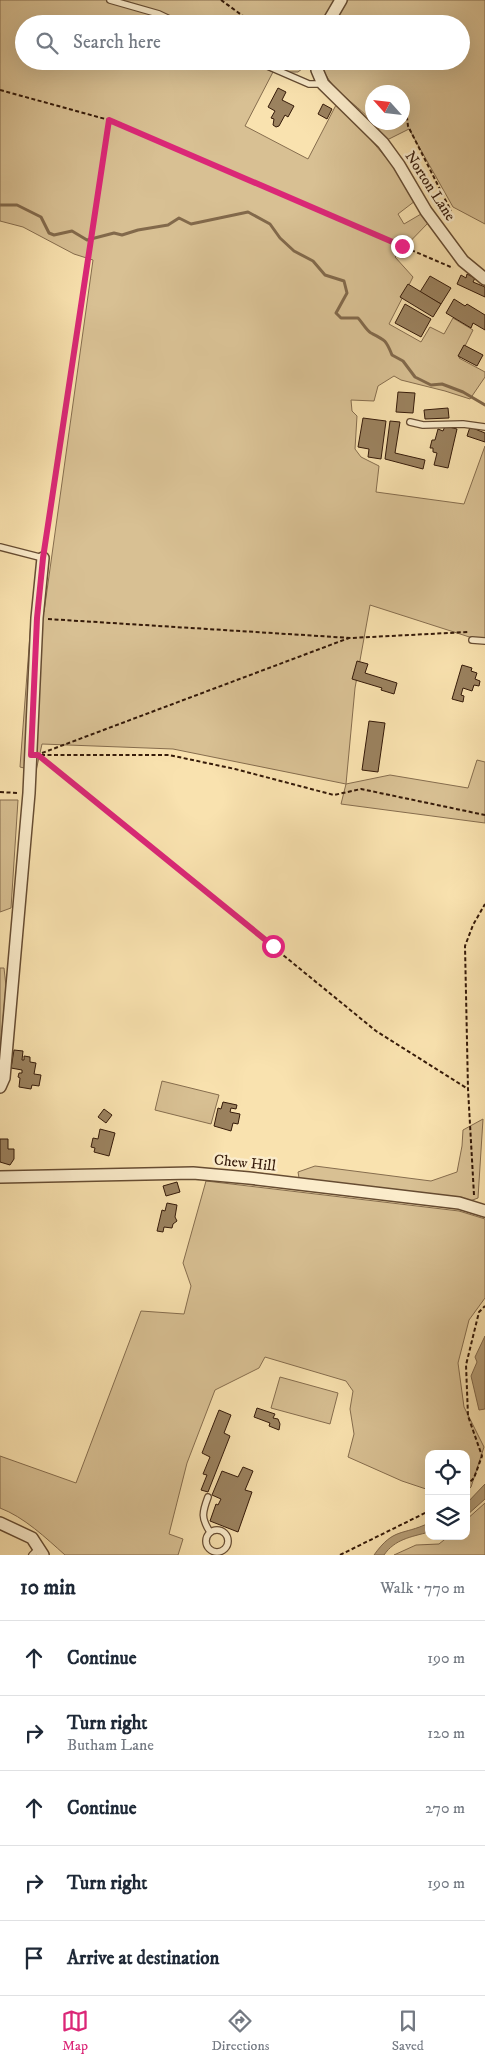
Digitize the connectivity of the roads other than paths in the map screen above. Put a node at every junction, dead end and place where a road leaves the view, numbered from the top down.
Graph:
1 (110, 0) edge
2 (342, 0) edge
3 (161, 15) edge
4 (333, 15) edge
5 (277, 70) edge
6 (317, 70) edge
7 (323, 84) junction
8 (485, 279) edge
9 (410, 422) dead end
10 (485, 427) edge
11 (0, 547) edge
12 (43, 558) joint
13 (472, 640) dead end
14 (485, 641) edge
15 (0, 1087) edge
16 (0, 1177) edge
17 (485, 1211) edge
18 (208, 1497) dead end
19 (0, 1523) edge
20 (210, 1532) junction
21 (210, 1548) junction
22 (38, 1553) edge
23 (205, 1555) edge

1 - 3 lane
2 - 4 street
5 - 7 lane
6 - 7 street
7 - 8 street, Norton Lane
9 - 10 lane
11 - 12 lane
12 - 15 street
13 - 14 lane
16 - 17 street, Chew Hill
18 - 20 lane
19 - 22 street
20 - 21 lane
20 - 21 lane
21 - 23 lane

